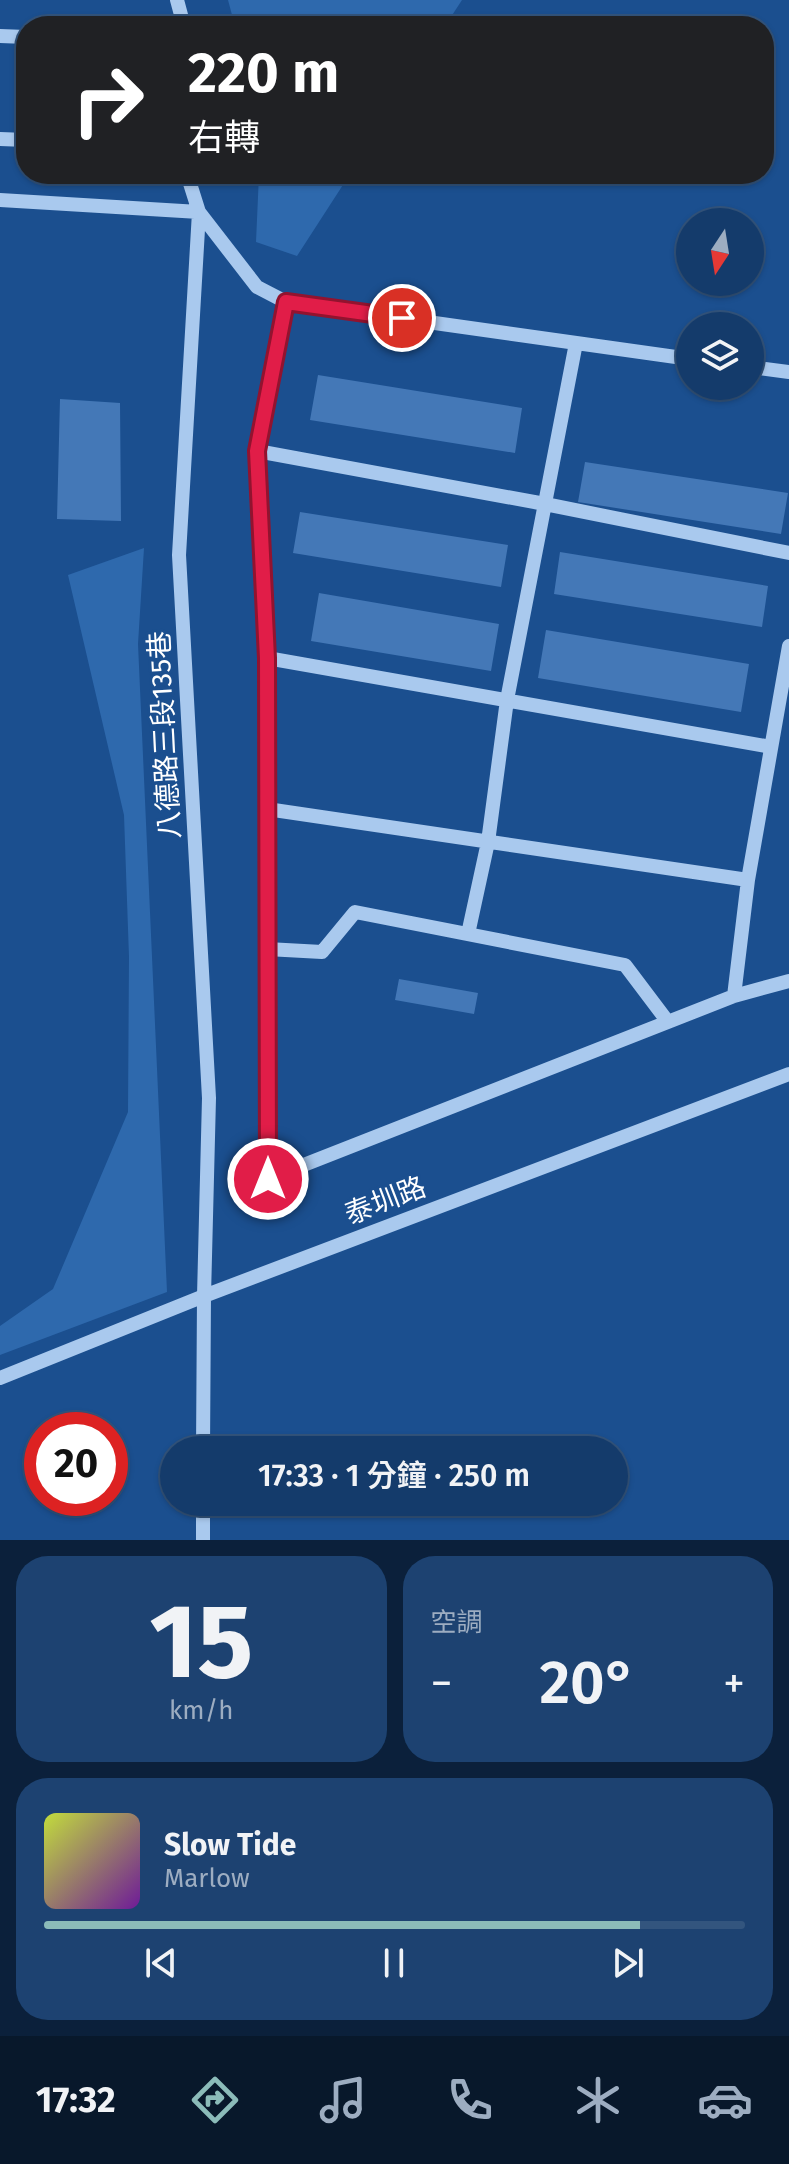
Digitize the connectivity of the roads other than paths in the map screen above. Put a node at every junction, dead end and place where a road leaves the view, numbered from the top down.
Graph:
1 (190, 184) edge
2 (0, 200) edge
3 (199, 212) junction
4 (286, 302) junction
5 (576, 343) junction
6 (676, 357) edge
7 (764, 369) edge
8 (789, 372) edge
9 (257, 451) junction
10 (545, 504) junction
11 (789, 553) edge
12 (789, 646) edge
13 (267, 658) junction
14 (784, 696) edge
15 (507, 700) junction
16 (771, 747) junction
17 (267, 809) junction
18 (488, 842) junction
19 (748, 880) junction
20 (468, 934) junction
21 (267, 949) junction
22 (789, 981) edge
23 (734, 996) junction
24 (668, 1022) junction
25 (789, 1074) edge
26 (204, 1296) junction
27 (0, 1378) edge
28 (203, 1436) edge
29 (203, 1516) edge
30 (203, 1540) edge

1 - 3 street, 八德路三段135巷
2 - 3 street
3 - 4 street
3 - 26 street, 八德路三段135巷
4 - 5 street
4 - 9 street
5 - 6 street
5 - 10 street
7 - 8 street
9 - 10 street
9 - 13 street
10 - 11 street
10 - 15 street
12 - 14 street
13 - 15 street
13 - 17 street
14 - 16 street
15 - 16 street
15 - 18 street
16 - 19 street
17 - 18 street
17 - 21 street
18 - 19 street
18 - 20 street
19 - 23 street
20 - 21 street
20 - 24 street
21 - 24 street
22 - 23 street
23 - 24 street
25 - 26 street, 泰圳路
26 - 27 street, 泰圳路
26 - 28 street, 八德路三段135巷
29 - 30 street

